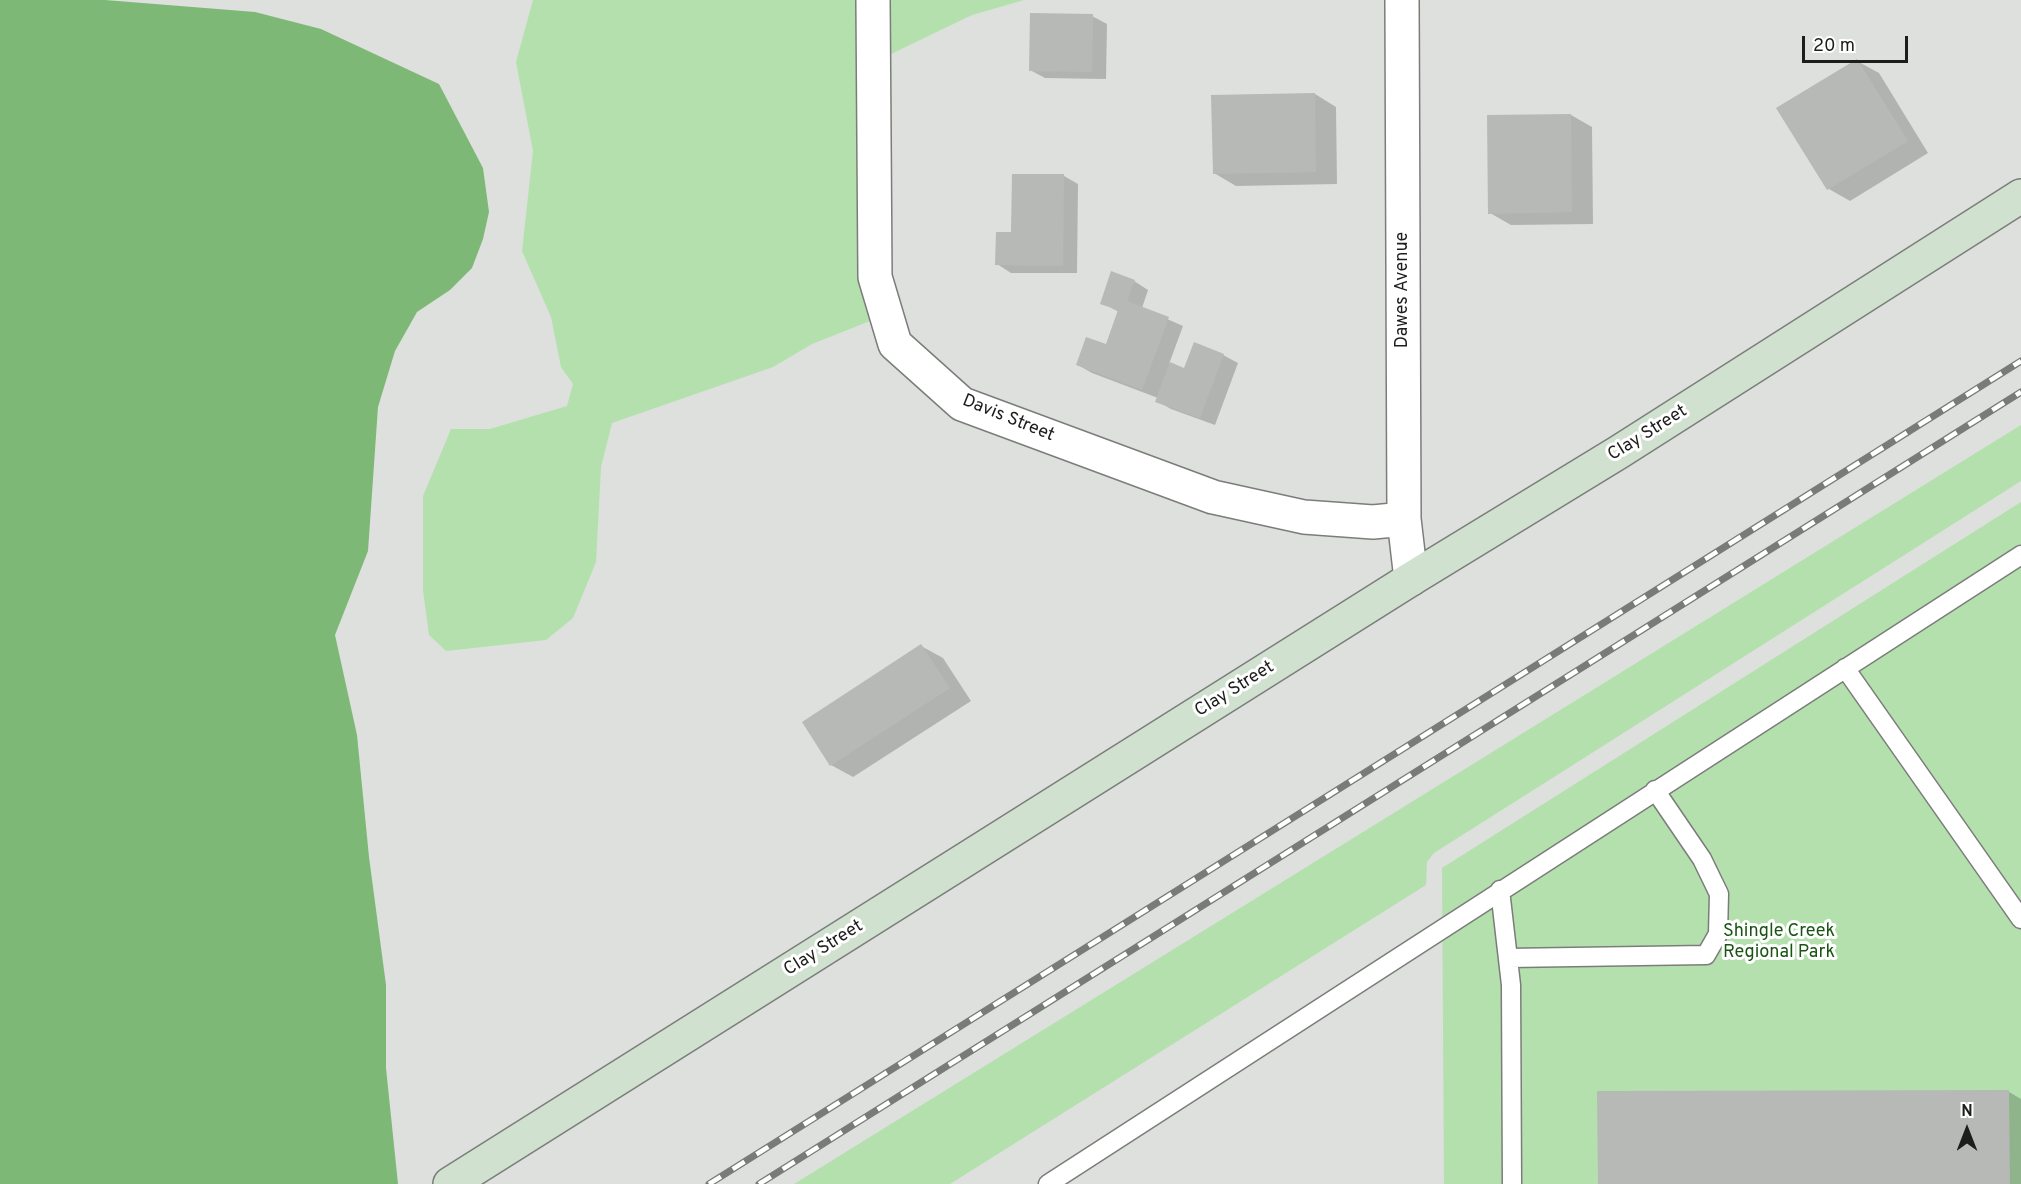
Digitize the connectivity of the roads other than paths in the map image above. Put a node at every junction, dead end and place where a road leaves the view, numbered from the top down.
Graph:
1 (873, 0) edge
2 (1402, 0) edge
3 (2021, 196) edge
4 (1404, 519) junction
5 (2021, 555) edge
6 (1411, 579) junction
7 (1845, 668) junction
8 (1654, 790) junction
9 (1500, 890) junction
10 (2021, 920) edge
11 (1508, 958) junction
12 (450, 1184) edge
13 (1047, 1184) edge
14 (1512, 1184) edge

1 - 4 street, Davis Street
2 - 4 street, Dawes Avenue
3 - 6 street, Clay Street
4 - 6 street, Dawes Avenue
5 - 7 lane
6 - 12 street, Clay Street
7 - 8 lane
7 - 10 lane
8 - 9 lane
8 - 11 lane
9 - 11 lane
9 - 13 lane
11 - 14 lane

